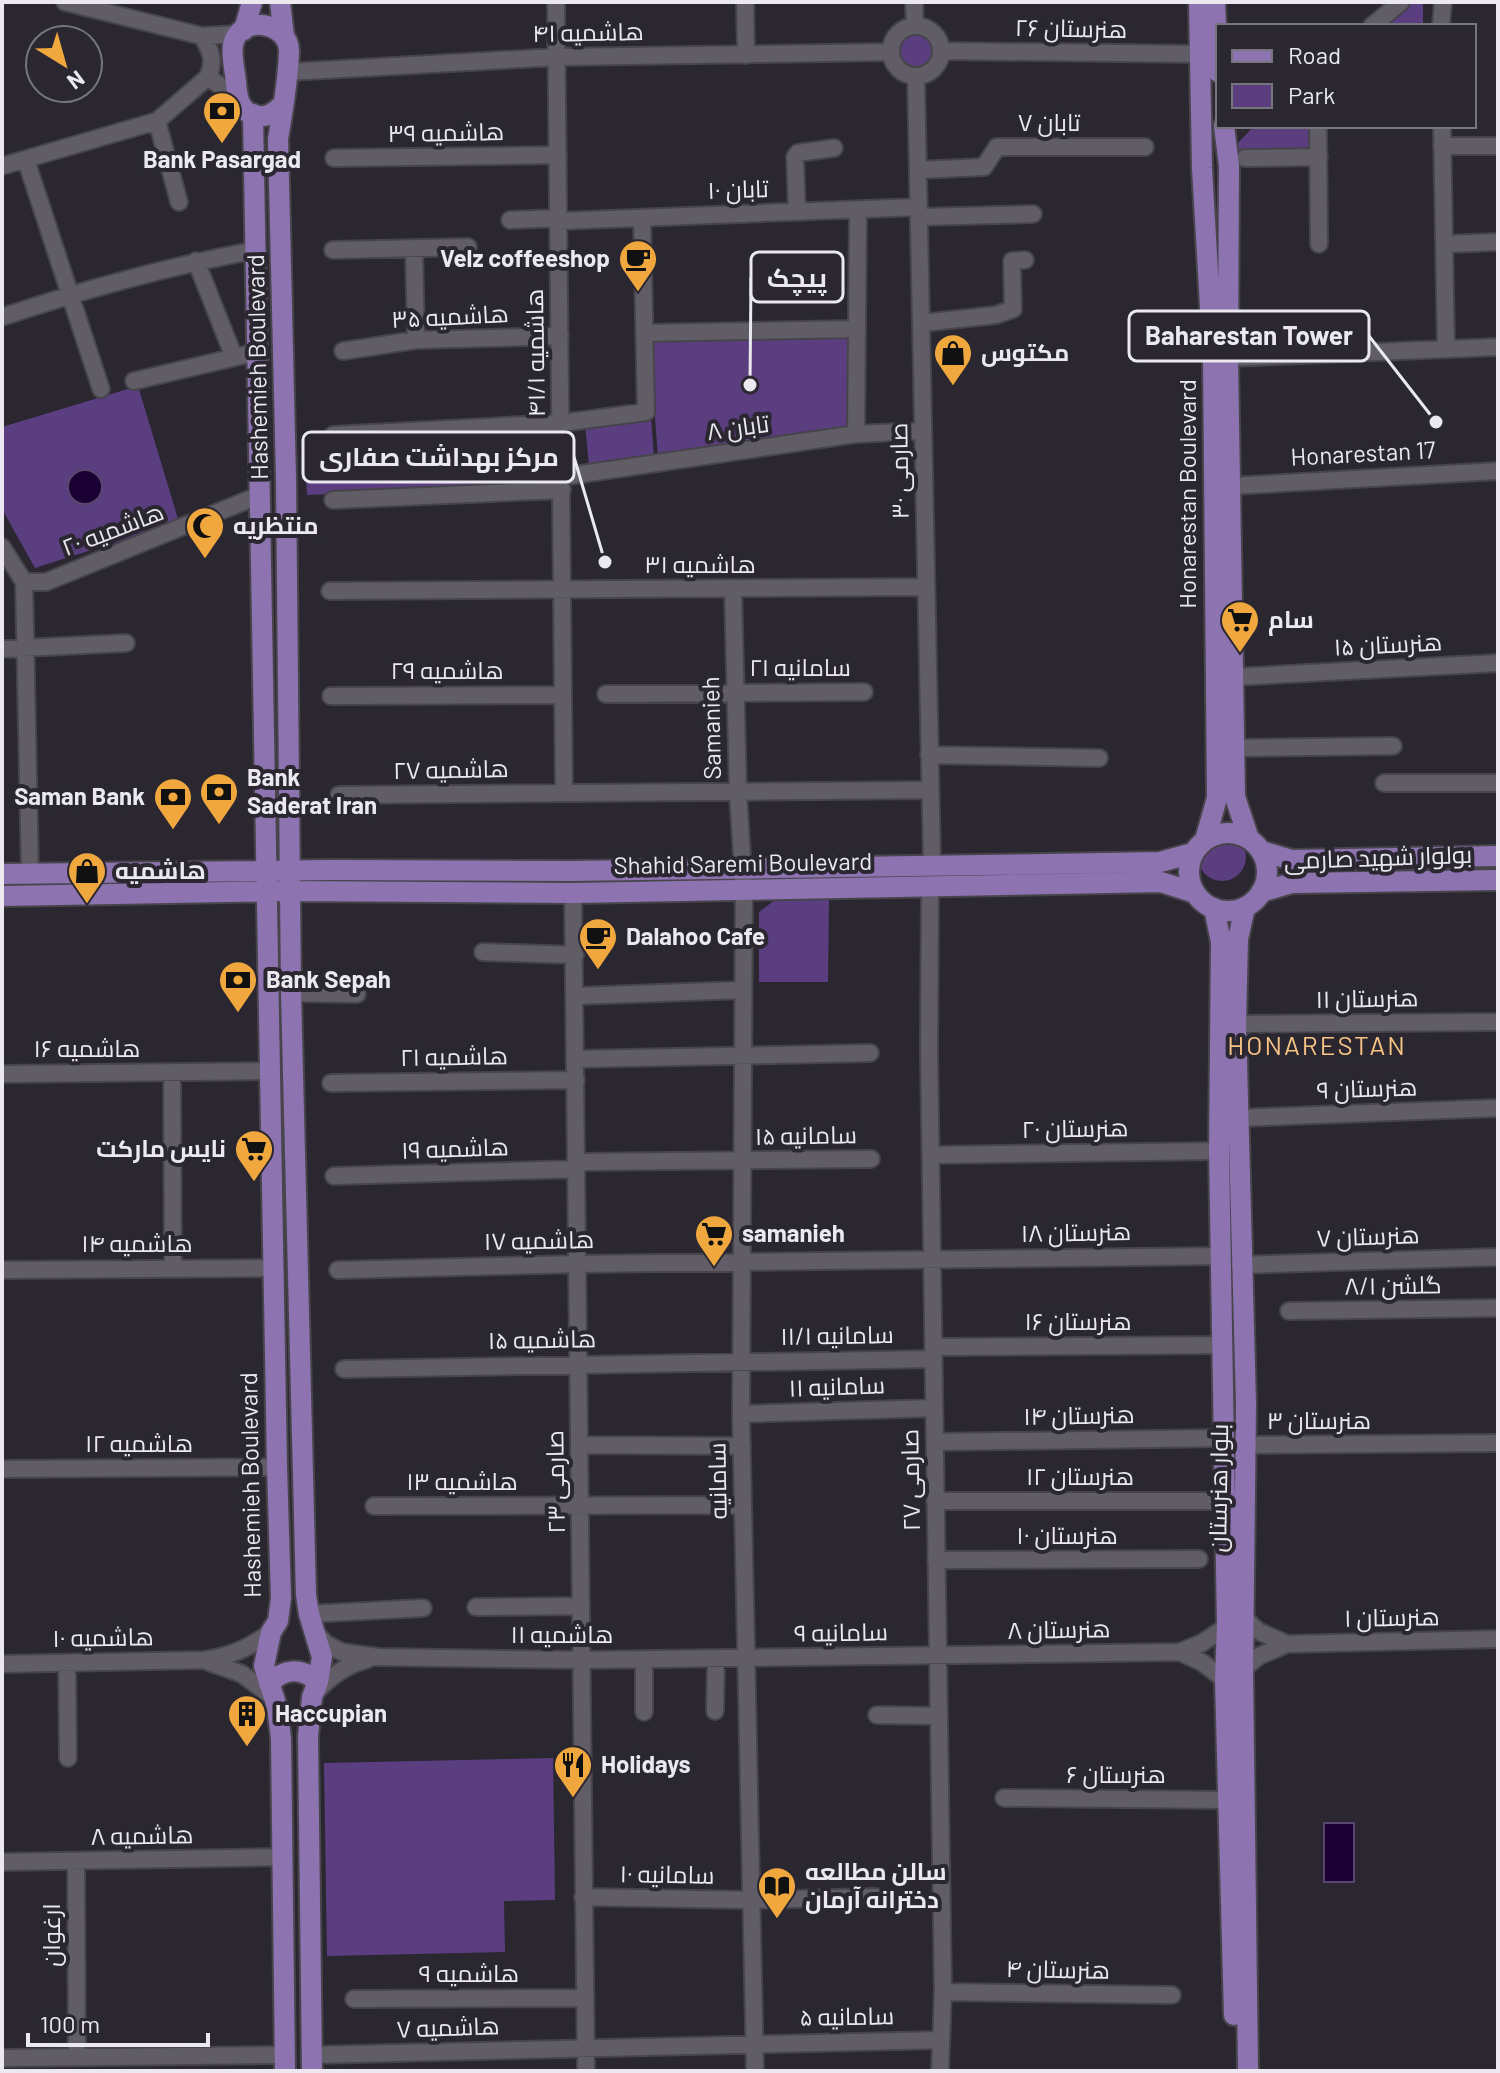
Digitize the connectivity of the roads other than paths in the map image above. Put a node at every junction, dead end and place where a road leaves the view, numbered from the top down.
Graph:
1 (65, 2) edge
2 (252, 2) edge
3 (280, 2) edge
4 (556, 2) edge
5 (745, 2) edge
6 (914, 2) edge
7 (1199, 2) edge
8 (1215, 2) edge
9 (1401, 2) edge
10 (1443, 2) edge
11 (1374, 24) edge
12 (1441, 24) edge
13 (915, 26) junction
14 (242, 32) junction
15 (202, 36) junction
16 (284, 36) junction
17 (941, 51) junction
18 (890, 52) junction
19 (746, 55) junction
20 (557, 57) junction
21 (1213, 58) edge
22 (288, 72) junction
23 (208, 77) junction
24 (916, 77) junction
25 (237, 98) junction
26 (284, 103) junction
27 (253, 114) junction
28 (157, 121) junction
29 (1225, 128) edge
30 (1318, 128) edge
31 (1442, 128) edge
32 (1442, 146) junction
33 (1498, 146) edge
34 (1145, 147) dead end
35 (834, 148) dead end
36 (558, 155) junction
37 (1319, 157) junction
38 (334, 158) dead end
39 (26, 160) junction
40 (1237, 162) junction
41 (2, 166) edge
42 (1202, 168) junction
43 (918, 170) junction
44 (179, 202) dead end
45 (858, 210) junction
46 (797, 212) junction
47 (918, 212) junction
48 (1033, 214) dead end
49 (642, 218) junction
50 (510, 220) dead end
51 (559, 220) junction
52 (1498, 242) edge
53 (1319, 244) dead end
54 (1444, 244) junction
55 (468, 247) dead end
56 (414, 248) junction
57 (256, 250) junction
58 (333, 250) dead end
59 (1025, 260) dead end
60 (196, 261) junction
61 (70, 294) junction
62 (2, 317) edge
63 (922, 323) junction
64 (857, 329) junction
65 (644, 333) junction
66 (560, 336) junction
67 (416, 340) junction
68 (1498, 347) edge
69 (1446, 348) junction
70 (343, 351) dead end
71 (257, 352) junction
72 (234, 357) junction
73 (1228, 358) junction
74 (134, 381) dead end
75 (101, 389) dead end
76 (561, 423) junction
77 (923, 431) junction
78 (856, 434) junction
79 (333, 435) dead end
80 (1498, 471) edge
81 (259, 474) junction
82 (286, 475) junction
83 (562, 484) junction
84 (1231, 486) junction
85 (260, 495) junction
86 (333, 500) dead end
87 (2, 547) edge
88 (24, 582) junction
89 (925, 587) junction
90 (733, 588) junction
91 (562, 590) junction
92 (330, 591) dead end
93 (126, 643) dead end
94 (2, 649) edge
95 (26, 649) junction
96 (1498, 663) edge
97 (1233, 677) junction
98 (735, 691) junction
99 (864, 692) dead end
100 (606, 694) dead end
101 (563, 695) junction
102 (331, 696) dead end
103 (1393, 746) dead end
104 (1234, 748) junction
105 (929, 755) junction
106 (1099, 758) dead end
107 (1384, 783) dead end
108 (1498, 783) edge
109 (929, 790) junction
110 (738, 792) junction
111 (564, 793) junction
112 (339, 795) dead end
113 (1255, 845) junction
114 (1199, 846) junction
115 (1498, 856) edge
116 (932, 864) junction
117 (743, 867) junction
118 (266, 870) junction
119 (2, 874) edge
120 (30, 874) junction
121 (1498, 880) edge
122 (291, 881) junction
123 (930, 888) junction
124 (744, 889) junction
125 (267, 892) junction
126 (1261, 892) junction
127 (573, 893) junction
128 (1195, 893) junction
129 (2, 896) edge
130 (1245, 907) junction
131 (1214, 908) junction
132 (483, 952) dead end
133 (575, 955) junction
134 (742, 990) junction
135 (291, 993) junction
136 (357, 994) dead end
137 (576, 996) junction
138 (1498, 1022) edge
139 (1236, 1024) junction
140 (870, 1053) dead end
141 (742, 1056) junction
142 (576, 1059) junction
143 (270, 1071) junction
144 (172, 1073) junction
145 (2, 1074) edge
146 (576, 1080) junction
147 (331, 1083) dead end
148 (1498, 1108) edge
149 (1238, 1118) junction
150 (1219, 1151) junction
151 (931, 1155) junction
152 (871, 1159) dead end
153 (742, 1161) junction
154 (615, 1162) joint
155 (577, 1166) junction
156 (334, 1176) dead end
157 (1221, 1256) junction
158 (1498, 1257) edge
159 (932, 1259) junction
160 (741, 1262) junction
161 (578, 1264) junction
162 (1240, 1265) junction
163 (173, 1268) junction
164 (273, 1268) junction
165 (2, 1270) edge
166 (338, 1270) dead end
167 (1498, 1308) edge
168 (1289, 1311) dead end
169 (275, 1337) junction
170 (300, 1338) junction
171 (1223, 1345) junction
172 (933, 1353) junction
173 (741, 1361) junction
174 (579, 1363) junction
175 (344, 1369) dead end
176 (1236, 1404) junction
177 (934, 1408) junction
178 (741, 1414) junction
179 (1225, 1438) junction
180 (935, 1442) junction
181 (1498, 1443) edge
182 (580, 1445) junction
183 (1246, 1445) junction
184 (742, 1446) junction
185 (277, 1467) junction
186 (2, 1469) edge
187 (935, 1501) junction
188 (1225, 1501) junction
189 (743, 1505) junction
190 (374, 1506) dead end
191 (580, 1506) junction
192 (1199, 1559) dead end
193 (936, 1560) junction
194 (581, 1606) junction
195 (476, 1607) dead end
196 (423, 1608) dead end
197 (312, 1622) junction
198 (1235, 1622) junction
199 (271, 1632) junction
200 (1498, 1639) edge
201 (1287, 1644) junction
202 (1180, 1652) junction
203 (938, 1656) junction
204 (378, 1657) junction
205 (745, 1658) junction
206 (716, 1659) junction
207 (204, 1660) junction
208 (582, 1660) junction
209 (644, 1660) junction
210 (67, 1663) junction
211 (2, 1664) edge
212 (1243, 1669) junction
213 (1225, 1680) junction
214 (315, 1689) junction
215 (272, 1691) junction
216 (715, 1711) dead end
217 (644, 1712) dead end
218 (877, 1715) dead end
219 (939, 1716) junction
220 (68, 1758) dead end
221 (1236, 1766) junction
222 (1004, 1798) dead end
223 (1228, 1800) junction
224 (282, 1857) junction
225 (76, 1861) junction
226 (2, 1862) edge
227 (583, 1897) junction
228 (876, 1897) dead end
229 (751, 1900) junction
230 (943, 1992) junction
231 (1172, 1995) dead end
232 (585, 1998) junction
233 (354, 1999) dead end
234 (940, 2040) junction
235 (755, 2043) junction
236 (586, 2048) junction
237 (77, 2057) junction
238 (2, 2058) edge
239 (285, 2063) edge
240 (312, 2063) edge
241 (586, 2071) edge
242 (755, 2071) edge
243 (940, 2071) edge
244 (1234, 2071) edge
245 (1248, 2071) edge

1 - 15 street
2 - 14 main road
3 - 16 main road
4 - 20 street, هاشمیه ۴۱/۱
5 - 19 street
6 - 13 street
7 - 21 main road, Honarestan Boulevard
8 - 21 main road, Honarestan Boulevard
9 - 11 street
10 - 12 street
13 - 17 street
13 - 18 street
14 - 15 street
14 - 16 main road
14 - 25 main road
15 - 23 street
16 - 22 main road
17 - 21 street, هنرستان ۲۶
17 - 24 street
18 - 19 street, هاشمیه ۴۱
18 - 24 street
19 - 20 street, هاشمیه ۴۱
20 - 22 street, هاشمیه ۴۱
20 - 36 street, هاشمیه ۴۱/۱
21 - 42 main road, Honarestan Boulevard
22 - 26 main road
23 - 25 street
23 - 28 street
24 - 43 street, صارمی ۳۰
25 - 27 main road
26 - 27 main road
26 - 82 main road, Hashemieh Boulevard
27 - 57 main road, Hashemieh Boulevard
28 - 39 street
28 - 44 street
29 - 40 main road, Honarestan Boulevard
30 - 37 street
31 - 32 street
32 - 33 street
32 - 54 street
34 - 43 street, تابان ۷
35 - 46 street
36 - 38 street, هاشمیه ۳۹
36 - 51 street, هاشمیه ۴۱/۱
37 - 40 street
37 - 53 street
39 - 41 street
39 - 61 street
40 - 42 main road
40 - 73 main road, Honarestan Boulevard
42 - 114 main road, Honarestan Boulevard
43 - 47 street, صارمی ۳۰
45 - 46 street, تابان ۱۰
45 - 47 street, تابان ۱۰
45 - 64 street
46 - 49 street, تابان ۱۰
47 - 48 street, تابان ۱۰
47 - 63 street, صارمی ۳۰
49 - 51 street, تابان ۱۰
49 - 65 street
50 - 51 street, تابان ۱۰
51 - 66 street, هاشمیه ۴۱/۱
52 - 54 street
54 - 69 street
55 - 56 street
56 - 58 street
56 - 67 street
57 - 60 street
57 - 71 main road, Hashemieh Boulevard
59 - 63 street
60 - 61 street
60 - 72 street
61 - 62 street
61 - 75 street
63 - 77 street, صارمی ۳۰
64 - 65 street
64 - 78 street
65 - 76 street
66 - 67 street, هاشمیه ۳۵
66 - 76 street, هاشمیه ۴۱/۱
67 - 70 street, هاشمیه ۳۵
68 - 69 street
69 - 73 street
71 - 72 street
71 - 81 main road, Hashemieh Boulevard
72 - 74 street
73 - 84 main road, Honarestan Boulevard
76 - 79 street
76 - 83 street, هاشمیه ۴۱/۱
77 - 78 street, تابان ۸
77 - 89 street, صارمی ۳۰
78 - 83 street, تابان ۸
80 - 84 street, Honarestan 17
81 - 82 main road
81 - 85 main road, Hashemieh Boulevard
82 - 122 main road, Hashemieh Boulevard
83 - 86 street, تابان ۸
83 - 91 street, هاشمیه ۴۱/۱
84 - 97 main road, Honarestan Boulevard
85 - 88 street, هاشمیه ۲۰
85 - 118 main road, Hashemieh Boulevard
87 - 88 street
88 - 95 street
89 - 90 street, هاشمیه ۳۱
89 - 105 street, صارمی ۳۰
90 - 91 street, هاشمیه ۳۱
90 - 98 street, Samanieh
91 - 92 street, هاشمیه ۳۱
91 - 101 street, هاشمیه ۴۱/۱
93 - 95 street
94 - 95 street
95 - 120 street
96 - 97 street, هنرستان ۱۵
97 - 104 main road, Honarestan Boulevard
98 - 99 street, سامانیه ۲۱
98 - 100 street, سامانیه ۲۱
98 - 110 street, Samanieh
101 - 102 street, هاشمیه ۲۹
101 - 111 street, هاشمیه ۴۱/۱
103 - 104 street
104 - 113 main road, Honarestan Boulevard
105 - 106 street
105 - 109 street, صارمی ۳۰
107 - 108 street
109 - 110 street, هاشمیه ۲۷
109 - 116 street, صارمی ۳۰
110 - 111 street, هاشمیه ۲۷
110 - 117 street, Samanieh
111 - 112 street, هاشمیه ۲۷
113 - 114 main road
113 - 115 main road, بولوار شهید صارمی
113 - 126 main road
114 - 116 main road, Shahid Saremi Boulevard
114 - 128 main road
116 - 117 main road, Shahid Saremi Boulevard
117 - 122 main road, Shahid Saremi Boulevard
117 - 124 street, Samanieh
118 - 120 main road
118 - 122 main road
118 - 125 main road, Hashemieh Boulevard
119 - 120 main road
121 - 126 main road, بولوار شهید صارمی
122 - 125 main road
122 - 127 main road, Shahid Saremi Boulevard
122 - 135 main road, Hashemieh Boulevard
123 - 124 main road, Shahid Saremi Boulevard
123 - 128 main road, Shahid Saremi Boulevard
123 - 151 street, صارمی ۲۷
124 - 127 main road, Shahid Saremi Boulevard
124 - 134 street, سامانیه
125 - 129 main road
125 - 143 main road, Hashemieh Boulevard
126 - 130 main road
127 - 133 street, صارمی ۲۳
128 - 131 main road
130 - 131 main road
130 - 139 main road, بلوار هنرستان
131 - 150 main road
132 - 133 street
133 - 137 street, صارمی ۲۳
134 - 137 street
134 - 141 street, سامانیه
135 - 136 street
135 - 170 main road, Hashemieh Boulevard
137 - 142 street, صارمی ۲۳
138 - 139 street, هنرستان ۱۱
139 - 149 main road, بلوار هنرستان
140 - 141 street
141 - 142 street
141 - 153 street, سامانیه
142 - 146 street, صارمی ۲۳
143 - 144 street, هاشمیه ۱۶
143 - 164 main road, Hashemieh Boulevard
144 - 145 street, هاشمیه ۱۶
144 - 163 street
146 - 147 street, هاشمیه ۲۱
146 - 155 street, صارمی ۲۳
148 - 149 street, هنرستان ۹
149 - 162 main road, بلوار هنرستان
150 - 151 street, هنرستان ۲۰
150 - 157 main road, بلوار هنرستان
151 - 159 street, صارمی ۲۷
152 - 153 street, سامانیه ۱۵
153 - 154 street, سامانیه ۱۵
153 - 160 street, سامانیه
154 - 155 street, هاشمیه ۱۹
155 - 156 street, هاشمیه ۱۹
155 - 161 street, صارمی ۲۳
157 - 159 street, هنرستان ۱۸
157 - 171 main road, بلوار هنرستان
158 - 162 street, هنرستان ۷
159 - 160 street, هنرستان ۱۸
159 - 172 street, صارمی ۲۷
160 - 161 street, هاشمیه ۱۷
160 - 173 street, سامانیه
161 - 166 street, هاشمیه ۱۷
161 - 174 street, صارمی ۲۳
162 - 176 main road, بلوار هنرستان
163 - 164 street, هاشمیه ۱۴
163 - 165 street, هاشمیه ۱۴
164 - 169 main road, Hashemieh Boulevard
167 - 168 street, گلشن ۸/۱
169 - 170 main road
169 - 185 main road, Hashemieh Boulevard
170 - 197 main road, Hashemieh Boulevard
171 - 172 street, هنرستان ۱۶
171 - 176 main road, بلوار هنرستان
172 - 173 street, سامانیه ۱۱/۱
172 - 177 street, صارمی ۲۷
173 - 174 street, هاشمیه ۱۵
173 - 178 street, سامانیه
174 - 175 street, هاشمیه ۱۵
174 - 182 street, صارمی ۲۳
176 - 179 main road, بلوار هنرستان
176 - 183 main road, بلوار هنرستان
177 - 178 street, سامانیه ۱۱
177 - 180 street, صارمی ۲۷
178 - 184 street, سامانیه
179 - 180 street, هنرستان ۱۴
179 - 188 main road, بلوار هنرستان
180 - 187 street, صارمی ۲۷
181 - 183 street, هنرستان ۳
182 - 184 street
182 - 191 street, صارمی ۲۳
183 - 198 main road, بلوار هنرستان
184 - 189 street, سامانیه
185 - 186 street, هاشمیه ۱۲
185 - 199 main road, Hashemieh Boulevard
187 - 188 street, هنرستان ۱۲
187 - 193 street, صارمی ۲۷
188 - 198 main road, بلوار هنرستان
189 - 191 street, هاشمیه ۱۳
189 - 205 street, سامانیه
190 - 191 street, هاشمیه ۱۳
191 - 194 street, صارمی ۲۳
192 - 193 street, هنرستان ۱۰
193 - 203 street, صارمی ۲۷
194 - 195 street
194 - 208 street, صارمی ۲۳
196 - 197 street
197 - 204 street
197 - 214 main road, Hashemieh Boulevard
198 - 201 street, هنرستان ۱
198 - 202 street, هنرستان ۸
198 - 212 main road, بلوار هنرستان
198 - 213 main road, بلوار هنرستان
199 - 207 street
199 - 215 main road, Hashemieh Boulevard
200 - 201 street, هنرستان ۱
201 - 212 street, هنرستان ۱
202 - 203 street, هنرستان ۸
202 - 213 street
203 - 205 street, سامانیه ۹
203 - 219 street, صارمی ۲۷
204 - 208 street, هاشمیه ۱۱
204 - 214 street
205 - 206 street, هاشمیه ۱۱
205 - 229 street, سامانیه
206 - 209 street, هاشمیه ۱۱
206 - 216 street
207 - 210 street, هاشمیه ۱۰
207 - 215 street
208 - 209 street, هاشمیه ۱۱
208 - 227 street, صارمی ۲۳
209 - 217 street
210 - 211 street, هاشمیه ۱۰
210 - 220 street
212 - 221 main road, بلوار هنرستان
213 - 221 main road, بلوار هنرستان
214 - 215 main road
214 - 240 main road, Hashemieh Boulevard
215 - 224 main road, Hashemieh Boulevard
218 - 219 street
219 - 230 street, صارمی ۲۷
221 - 223 main road, بلوار هنرستان
221 - 245 main road, بلوار هنرستان
222 - 223 street, هنرستان ۶
223 - 244 main road, بلوار هنرستان
224 - 225 street, هاشمیه ۸
224 - 239 main road, Hashemieh Boulevard
225 - 226 street, هاشمیه ۸
225 - 237 street, ارغوان
227 - 229 street, سامانیه ۱۰
227 - 232 street, صارمی ۲۳
228 - 229 street, سامانیه ۱۰
229 - 235 street, سامانیه
230 - 231 street, هنرستان ۴
230 - 234 street, صارمی ۲۷
232 - 233 street, هاشمیه ۹
232 - 236 street, صارمی ۲۳
234 - 235 street, سامانیه ۵
234 - 243 street, صارمی ۲۷
235 - 236 street, سامانیه ۵
235 - 242 street, سامانیه
236 - 240 street, هاشمیه ۷
236 - 241 street, صارمی ۲۳
237 - 238 street
237 - 239 street

